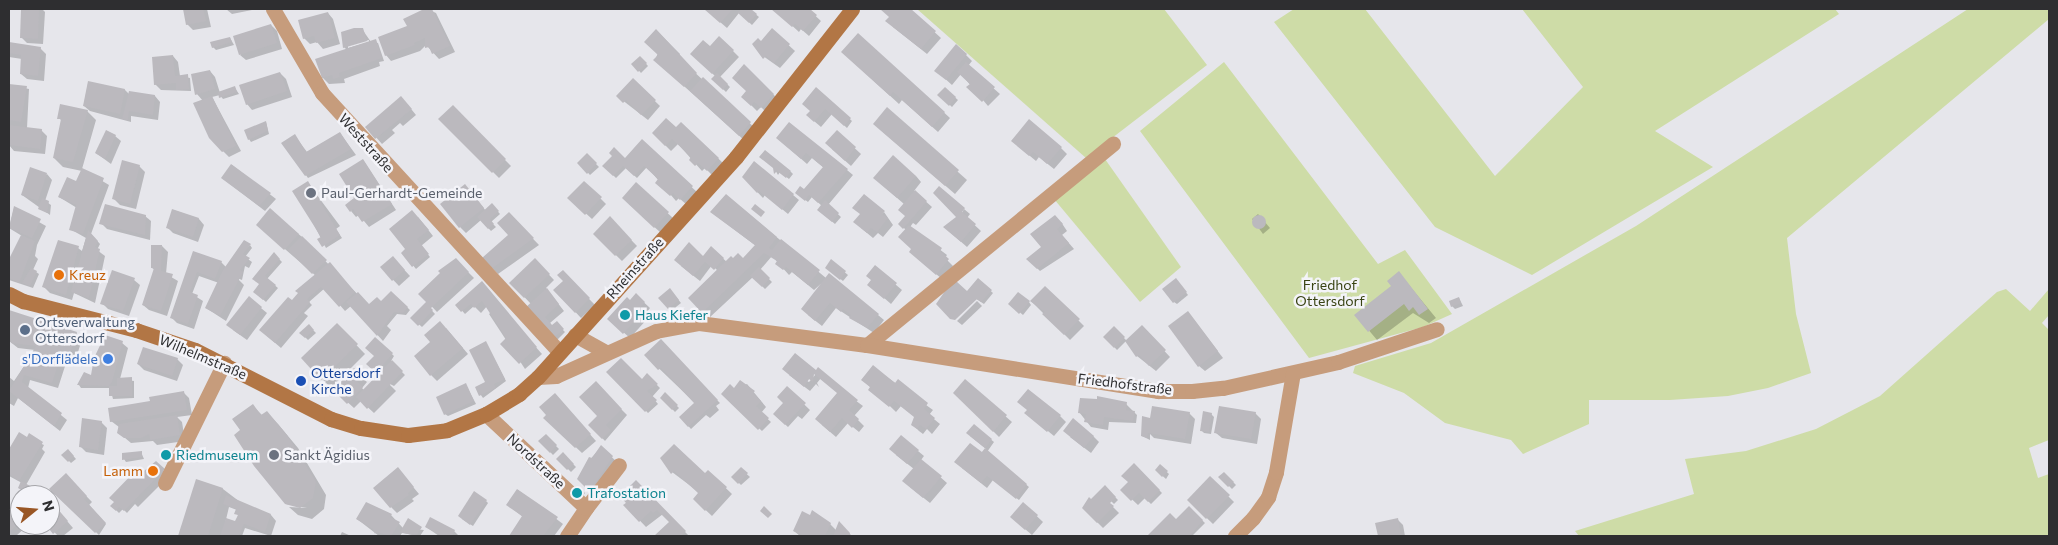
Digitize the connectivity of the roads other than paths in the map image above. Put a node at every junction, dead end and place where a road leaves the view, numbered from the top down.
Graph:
1 (273, 9) edge
2 (852, 9) edge
3 (1113, 144) dead end
4 (9, 294) edge
5 (1437, 329) dead end
6 (575, 334) junction
7 (867, 345) junction
8 (559, 352) junction
9 (606, 352) junction
10 (224, 363) junction
11 (1293, 373) junction
12 (538, 377) junction
13 (486, 414) junction
14 (361, 428) joint
15 (619, 465) dead end
16 (165, 483) dead end
17 (586, 508) junction
18 (567, 536) edge
19 (1234, 536) edge

1 - 8 street, Weststraße
2 - 6 main road, Rheinstraße
3 - 7 street
4 - 10 main road, Wilhelmstraße
5 - 11 street, Friedhofstraße
6 - 8 main road, Rheinstraße
6 - 9 street
7 - 9 street, Friedhofstraße
7 - 11 street, Friedhofstraße
8 - 12 main road, Rheinstraße
9 - 12 street, Friedhofstraße
10 - 14 main road, Wilhelmstraße
10 - 16 street
11 - 19 street
12 - 13 main road, Rheinstraße
13 - 14 main road, Rheinstraße
13 - 17 street, Nordstraße
15 - 17 street
17 - 18 street

